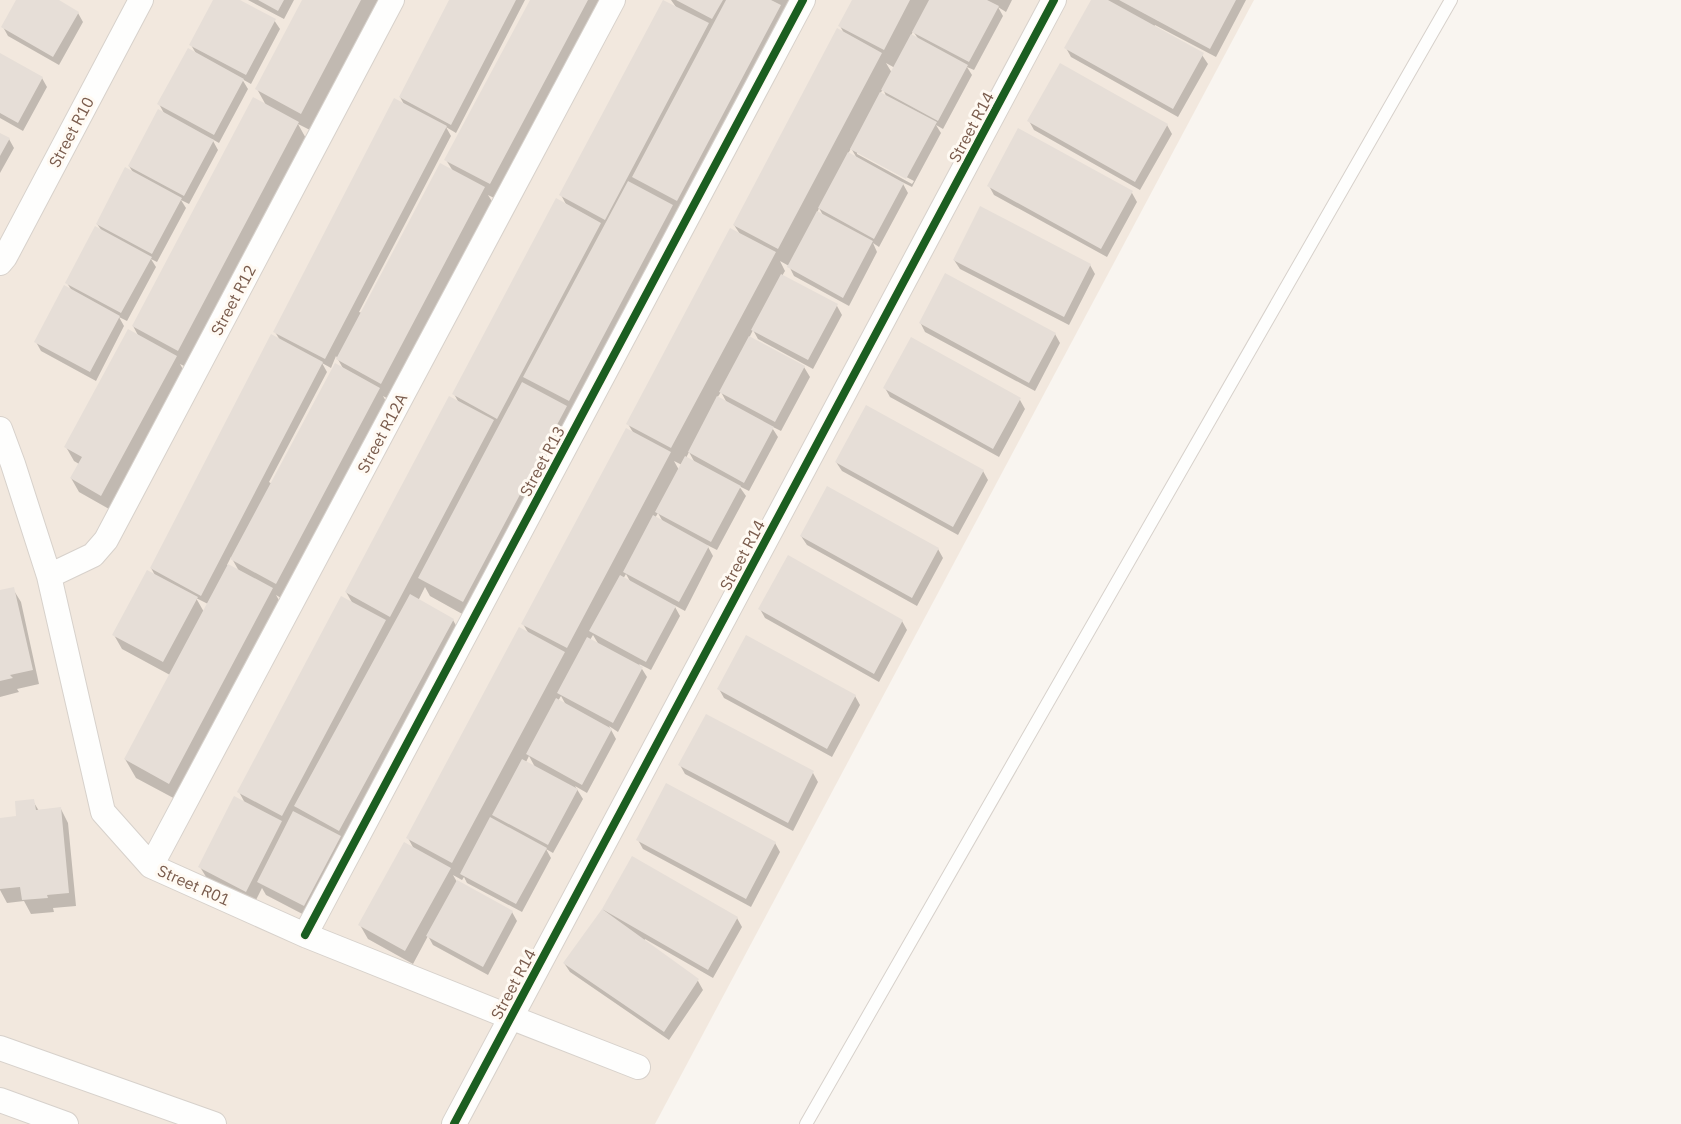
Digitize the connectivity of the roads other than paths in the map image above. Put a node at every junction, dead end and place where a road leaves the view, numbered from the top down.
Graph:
1 (141, 0) edge
2 (392, 0) edge
3 (613, 0) edge
4 (803, 0) edge
5 (1054, 0) edge
6 (1451, 0) edge
7 (0, 263) edge
8 (0, 429) edge
9 (49, 576) junction
10 (151, 866) junction
11 (305, 934) junction
12 (510, 1017) junction
13 (0, 1048) edge
14 (638, 1066) dead end
15 (0, 1100) edge
16 (66, 1124) edge
17 (214, 1124) edge
18 (454, 1124) edge
19 (806, 1124) edge

1 - 7 street, Street R10
2 - 9 street, Street R12
3 - 10 street, Street R12A
4 - 11 street, Street R13
5 - 12 street, Street R14
6 - 19 lane
8 - 9 street, Street R01
9 - 10 street, Street R01
10 - 11 street, Street R01
11 - 12 street, Street R01
12 - 14 street, Street R01
12 - 18 street, Street R14
13 - 17 street
15 - 16 street

